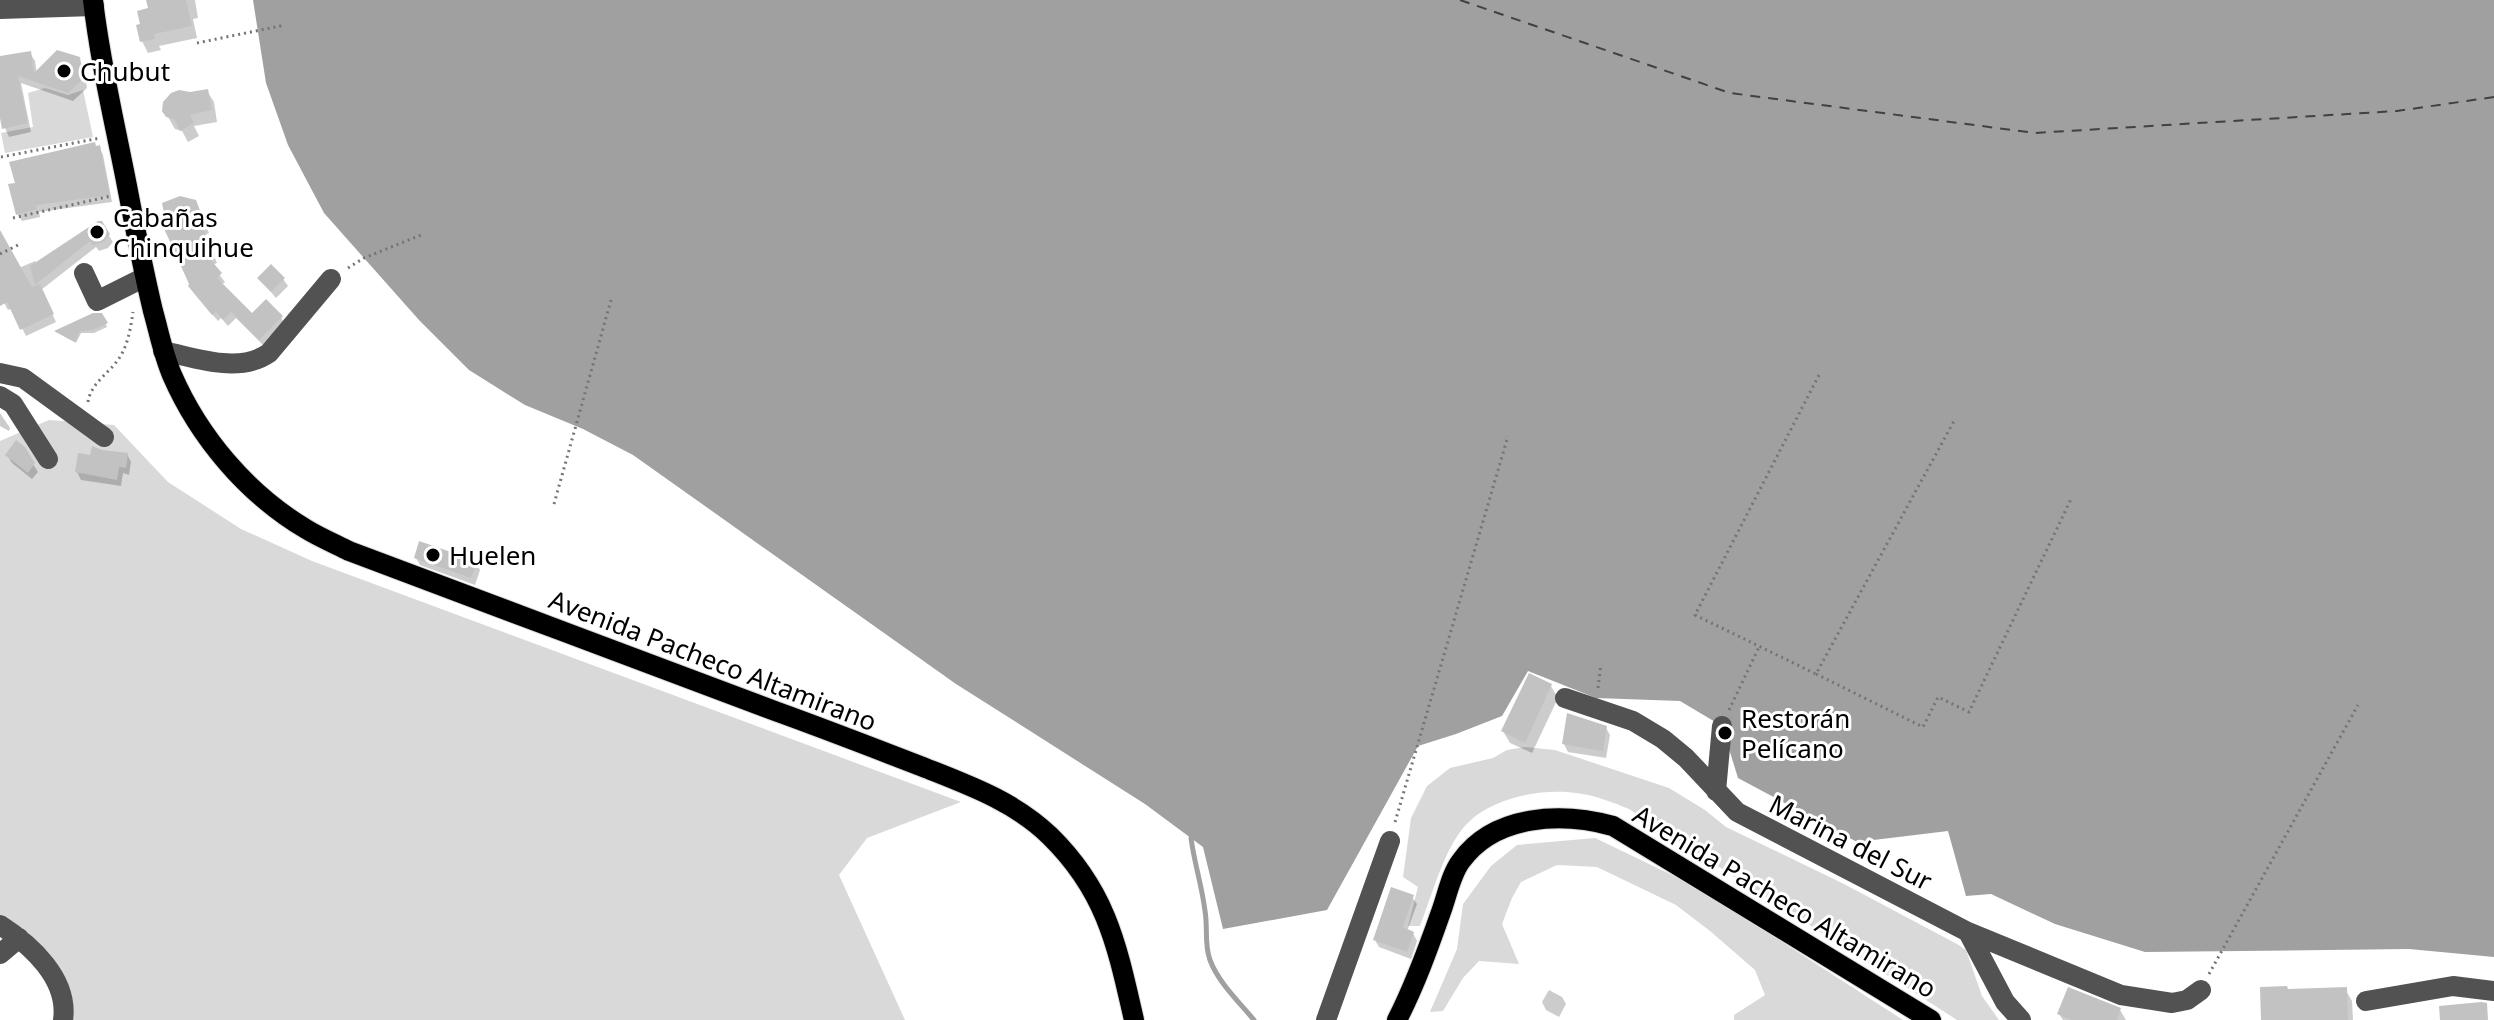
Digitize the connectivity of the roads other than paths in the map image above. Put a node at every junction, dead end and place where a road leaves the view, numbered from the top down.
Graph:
1 (94, 3) edge
2 (59, 4) edge
3 (0, 9) edge
4 (84, 273) dead end
5 (141, 279) junction
6 (331, 279) road end
7 (163, 351) junction
8 (0, 373) edge
9 (0, 396) edge
10 (96, 432) road end
11 (48, 459) dead end
12 (1565, 698) dead end
13 (1722, 726) road end
14 (1716, 791) junction
15 (1390, 841) road end
16 (0, 925) edge
17 (1968, 932) junction
18 (19, 938) junction
19 (0, 954) edge
20 (2201, 990) road end
21 (2494, 991) edge
22 (2366, 1001) dead end
23 (63, 1020) edge
24 (1134, 1020) edge
25 (1326, 1020) edge
26 (1397, 1020) edge
27 (1931, 1020) edge
28 (2021, 1020) edge

1 - 2 street
1 - 5 main road, Avenida Pacheco Altamirano
2 - 3 street
4 - 5 street
5 - 7 main road, Avenida Pacheco Altamirano
6 - 7 street
7 - 24 main road, Avenida Pacheco Altamirano
8 - 10 street
9 - 11 street
12 - 14 street, Marina del Sur
13 - 14 street
14 - 17 street, Marina del Sur
15 - 25 street
16 - 18 street
17 - 20 street, Marina del Sur
17 - 28 street
18 - 19 street
18 - 23 street
21 - 22 street
26 - 27 main road, Avenida Pacheco Altamirano

